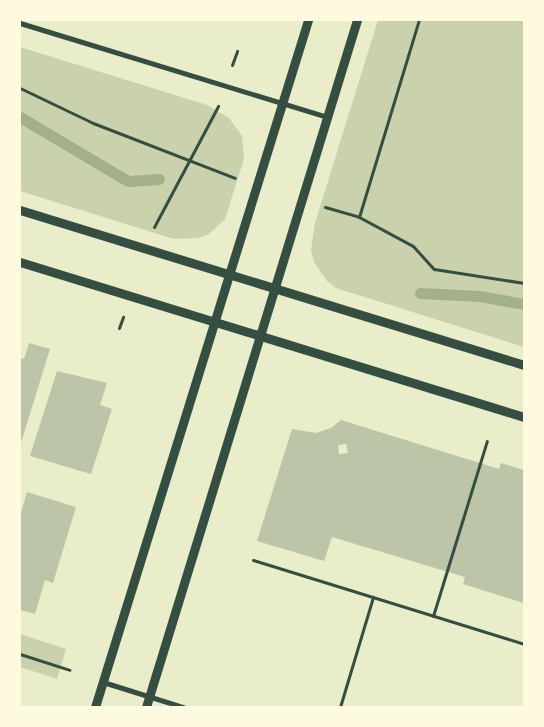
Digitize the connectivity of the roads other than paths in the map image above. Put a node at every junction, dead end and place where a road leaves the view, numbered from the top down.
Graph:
1 (308, 20) edge
2 (357, 20) edge
3 (20, 23) edge
4 (282, 103) junction
5 (327, 117) junction
6 (20, 210) edge
7 (20, 262) edge
8 (229, 274) junction
9 (275, 288) junction
10 (214, 322) junction
11 (260, 336) junction
12 (524, 365) edge
13 (524, 417) edge
14 (103, 682) junction
15 (150, 696) junction
16 (95, 707) edge
17 (146, 707) edge
18 (183, 707) edge

1 - 4 street
2 - 5 street
3 - 4 street
4 - 5 street
4 - 8 street
5 - 9 street
6 - 8 street
7 - 10 street
8 - 9 street
8 - 10 street
9 - 11 street
9 - 12 street
10 - 11 street
10 - 14 street
11 - 13 street
11 - 15 street
14 - 15 street
14 - 16 street
15 - 17 street
15 - 18 street

